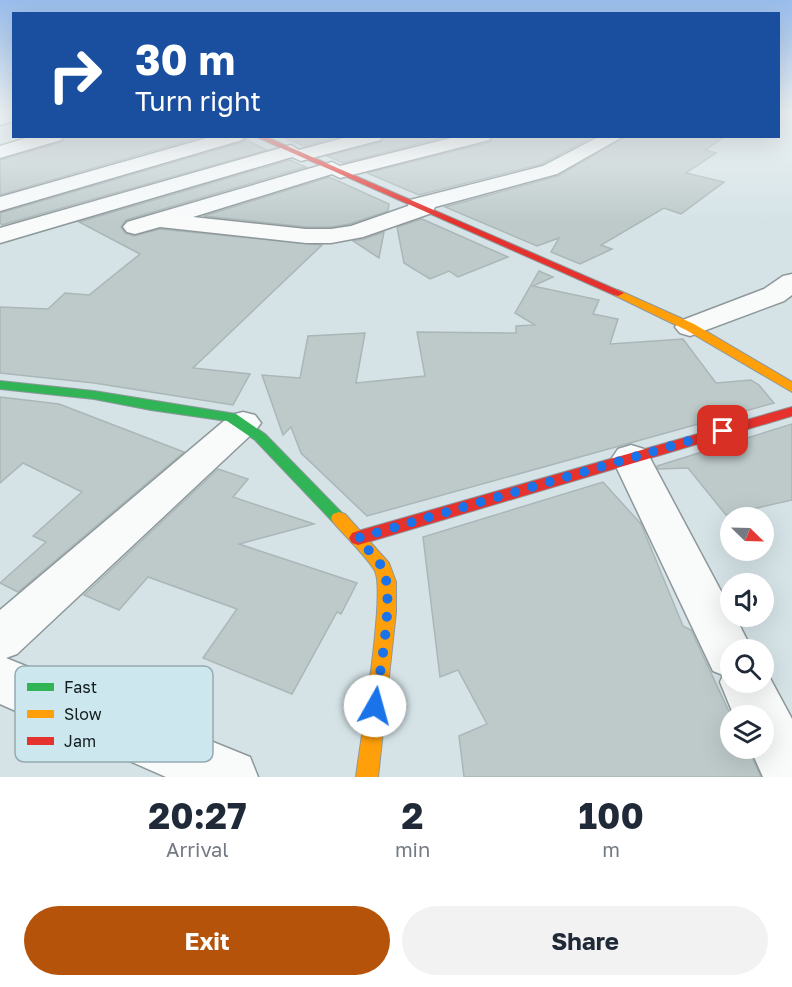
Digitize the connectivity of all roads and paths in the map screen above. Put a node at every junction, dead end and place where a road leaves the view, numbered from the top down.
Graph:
1 (190, 149) edge
2 (287, 149) edge
3 (313, 149) edge
4 (426, 149) edge
5 (590, 149) edge
6 (296, 153) junction
7 (336, 170) junction
8 (0, 204) edge
9 (421, 206) junction
10 (159, 220) junction
11 (135, 227) dead end
12 (0, 236) edge
13 (792, 282) edge
14 (690, 327) junction
15 (0, 385) edge
16 (790, 390) edge
17 (243, 423) junction
18 (631, 458) junction
19 (358, 538) junction
20 (0, 639) edge
21 (722, 639) edge
22 (0, 679) edge
23 (15, 685) edge
24 (774, 740) edge
25 (195, 762) edge
26 (792, 776) edge
27 (230, 777) edge
28 (366, 777) edge

1 - 8 street
2 - 6 street
3 - 6 street
4 - 7 street
5 - 9 street
6 - 7 street
6 - 12 street
7 - 9 street
7 - 10 street
9 - 10 street
9 - 14 street
10 - 11 street
13 - 14 street
14 - 16 street
15 - 17 street
16 - 18 street
17 - 19 street
17 - 20 street
18 - 19 street
18 - 21 street
19 - 28 street
22 - 23 street
24 - 26 street
25 - 27 street

